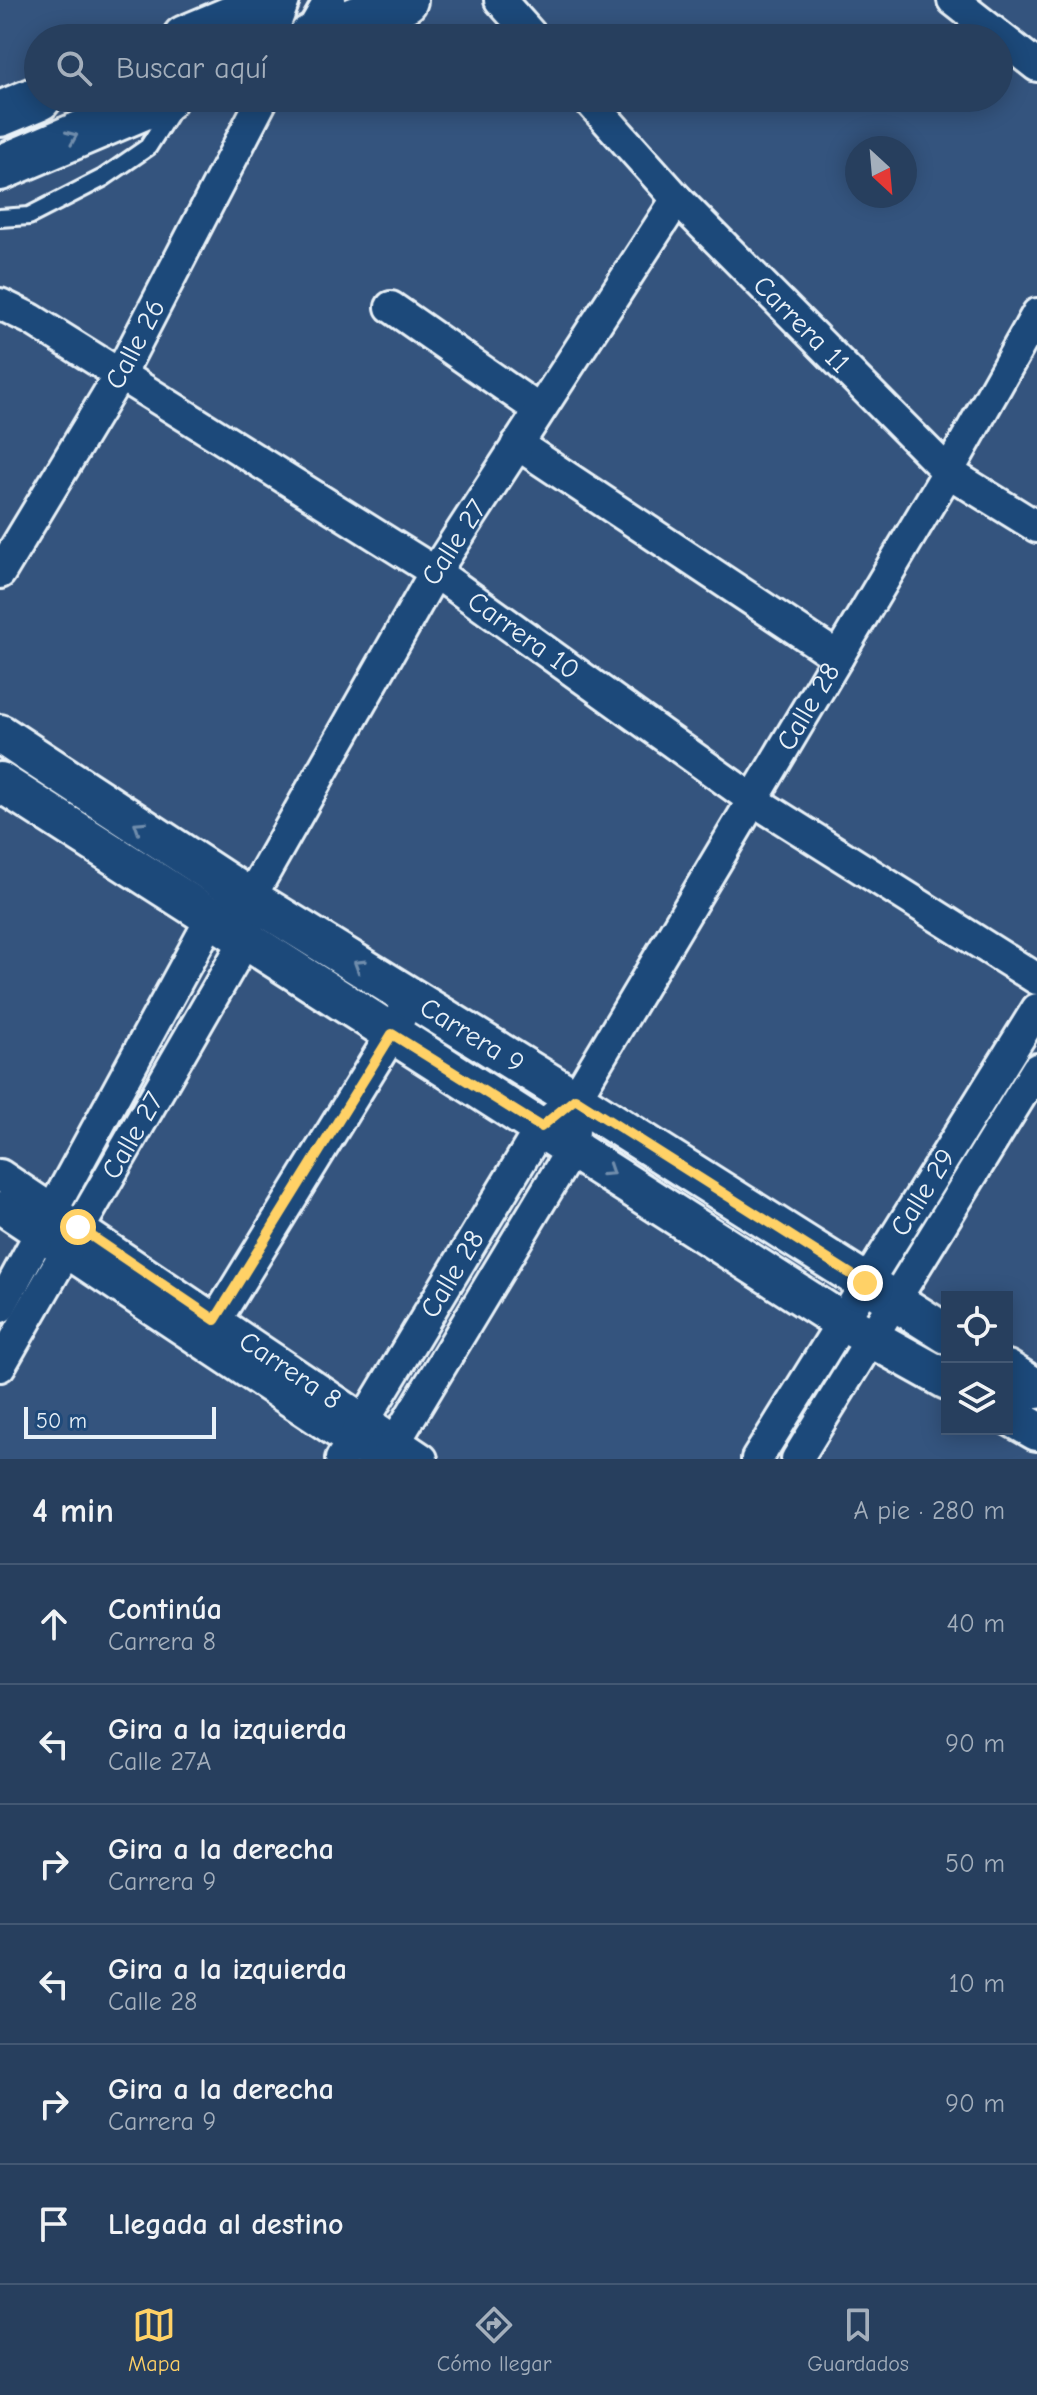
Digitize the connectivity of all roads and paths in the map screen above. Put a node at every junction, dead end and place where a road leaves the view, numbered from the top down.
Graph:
1 (276, 0) edge
2 (284, 0) edge
3 (330, 0) edge
4 (405, 0) edge
5 (500, 0) edge
6 (953, 0) edge
7 (219, 24) edge
8 (275, 24) edge
9 (317, 24) edge
10 (344, 24) edge
11 (521, 24) edge
12 (984, 24) edge
13 (1013, 47) edge
14 (1037, 66) edge
15 (24, 104) edge
16 (132, 112) edge
17 (171, 112) edge
18 (253, 112) edge
19 (599, 112) edge
20 (0, 114) edge
21 (0, 168) edge
22 (677, 199) junction
23 (0, 218) edge
24 (0, 304) edge
25 (391, 307) dead end
26 (1037, 314) edge
27 (120, 374) junction
28 (539, 410) junction
29 (517, 444) junction
30 (948, 472) junction
31 (1037, 527) edge
32 (435, 572) junction
33 (0, 573) edge
34 (838, 657) junction
35 (0, 734) edge
36 (0, 782) edge
37 (753, 800) junction
38 (250, 898) junction
39 (212, 917) junction
40 (246, 939) junction
41 (1037, 979) edge
42 (410, 997) junction
43 (1037, 1009) edge
44 (392, 1034) junction
45 (1037, 1069) edge
46 (575, 1099) junction
47 (541, 1127) junction
48 (573, 1147) junction
49 (0, 1175) edge
50 (0, 1208) edge
51 (45, 1222) junction
52 (72, 1239) junction
53 (880, 1292) junction
54 (0, 1307) edge
55 (856, 1329) junction
56 (941, 1330) edge
57 (208, 1331) junction
58 (0, 1366) edge
59 (1013, 1374) edge
60 (941, 1377) edge
61 (1037, 1389) edge
62 (1013, 1417) edge
63 (1037, 1431) edge
64 (351, 1441) edge
65 (386, 1453) edge
66 (422, 1459) edge
67 (757, 1459) edge
68 (797, 1459) edge

1 - 7 main road
2 - 8 street
3 - 9 street
4 - 10 main road
5 - 11 street
6 - 12 street
13 - 14 street
15 - 20 main road
21 -> 16 main road
17 - 23 lane
18 - 27 street, Calle 26
19 - 22 street, Carrera 11
22 - 28 street, Calle 27
22 - 30 street, Carrera 11
24 - 27 street, Carrera 10
25 - 28 street
26 - 30 street, Calle 28
27 - 32 street, Carrera 10
27 - 33 street, Calle 26
28 - 29 street, Calle 27
29 - 32 street, Calle 27
29 - 34 street
30 - 31 street, Carrera 11
30 - 34 street, Calle 28
32 - 37 street, Carrera 10
32 - 38 street, Calle 27
34 - 37 street, Calle 28
38 -> 35 street, Carrera 9
36 - 39 street, Carrera 9
37 - 41 street, Carrera 10
37 - 46 street, Calle 28
38 - 39 street
38 - 40 street, Calle 27
42 -> 38 street, Carrera 9
39 - 40 street, Carrera 9
39 - 51 street, Calle 27
40 - 44 street, Carrera 9
40 - 52 street, Calle 27
42 - 44 street
42 - 46 street, Carrera 9
43 - 53 street, Calle 29
44 - 47 street, Carrera 9
44 - 57 street
45 - 53 street, Calle 29
46 - 47 street, Calle 28
46 - 48 street, Calle 28
46 - 53 street, Carrera 9
47 - 48 street, Carrera 9
47 - 64 street, Calle 28
48 -> 55 street, Carrera 9
48 - 65 street, Calle 28
49 - 51 street, Carrera 8
50 - 51 street, Carrera 8
51 - 52 street, Carrera 8
51 - 54 street, Calle 27
52 - 57 street, Carrera 8
52 - 58 street, Calle 27
53 - 55 street, Calle 29
53 - 56 street, Carrera 9
55 - 60 street, Carrera 9
55 - 67 street, Calle 29
55 - 68 street, Calle 29
57 - 64 street, Carrera 8
59 - 61 street
62 - 63 street
64 - 65 street, Carrera 8
65 - 66 street, Carrera 8

